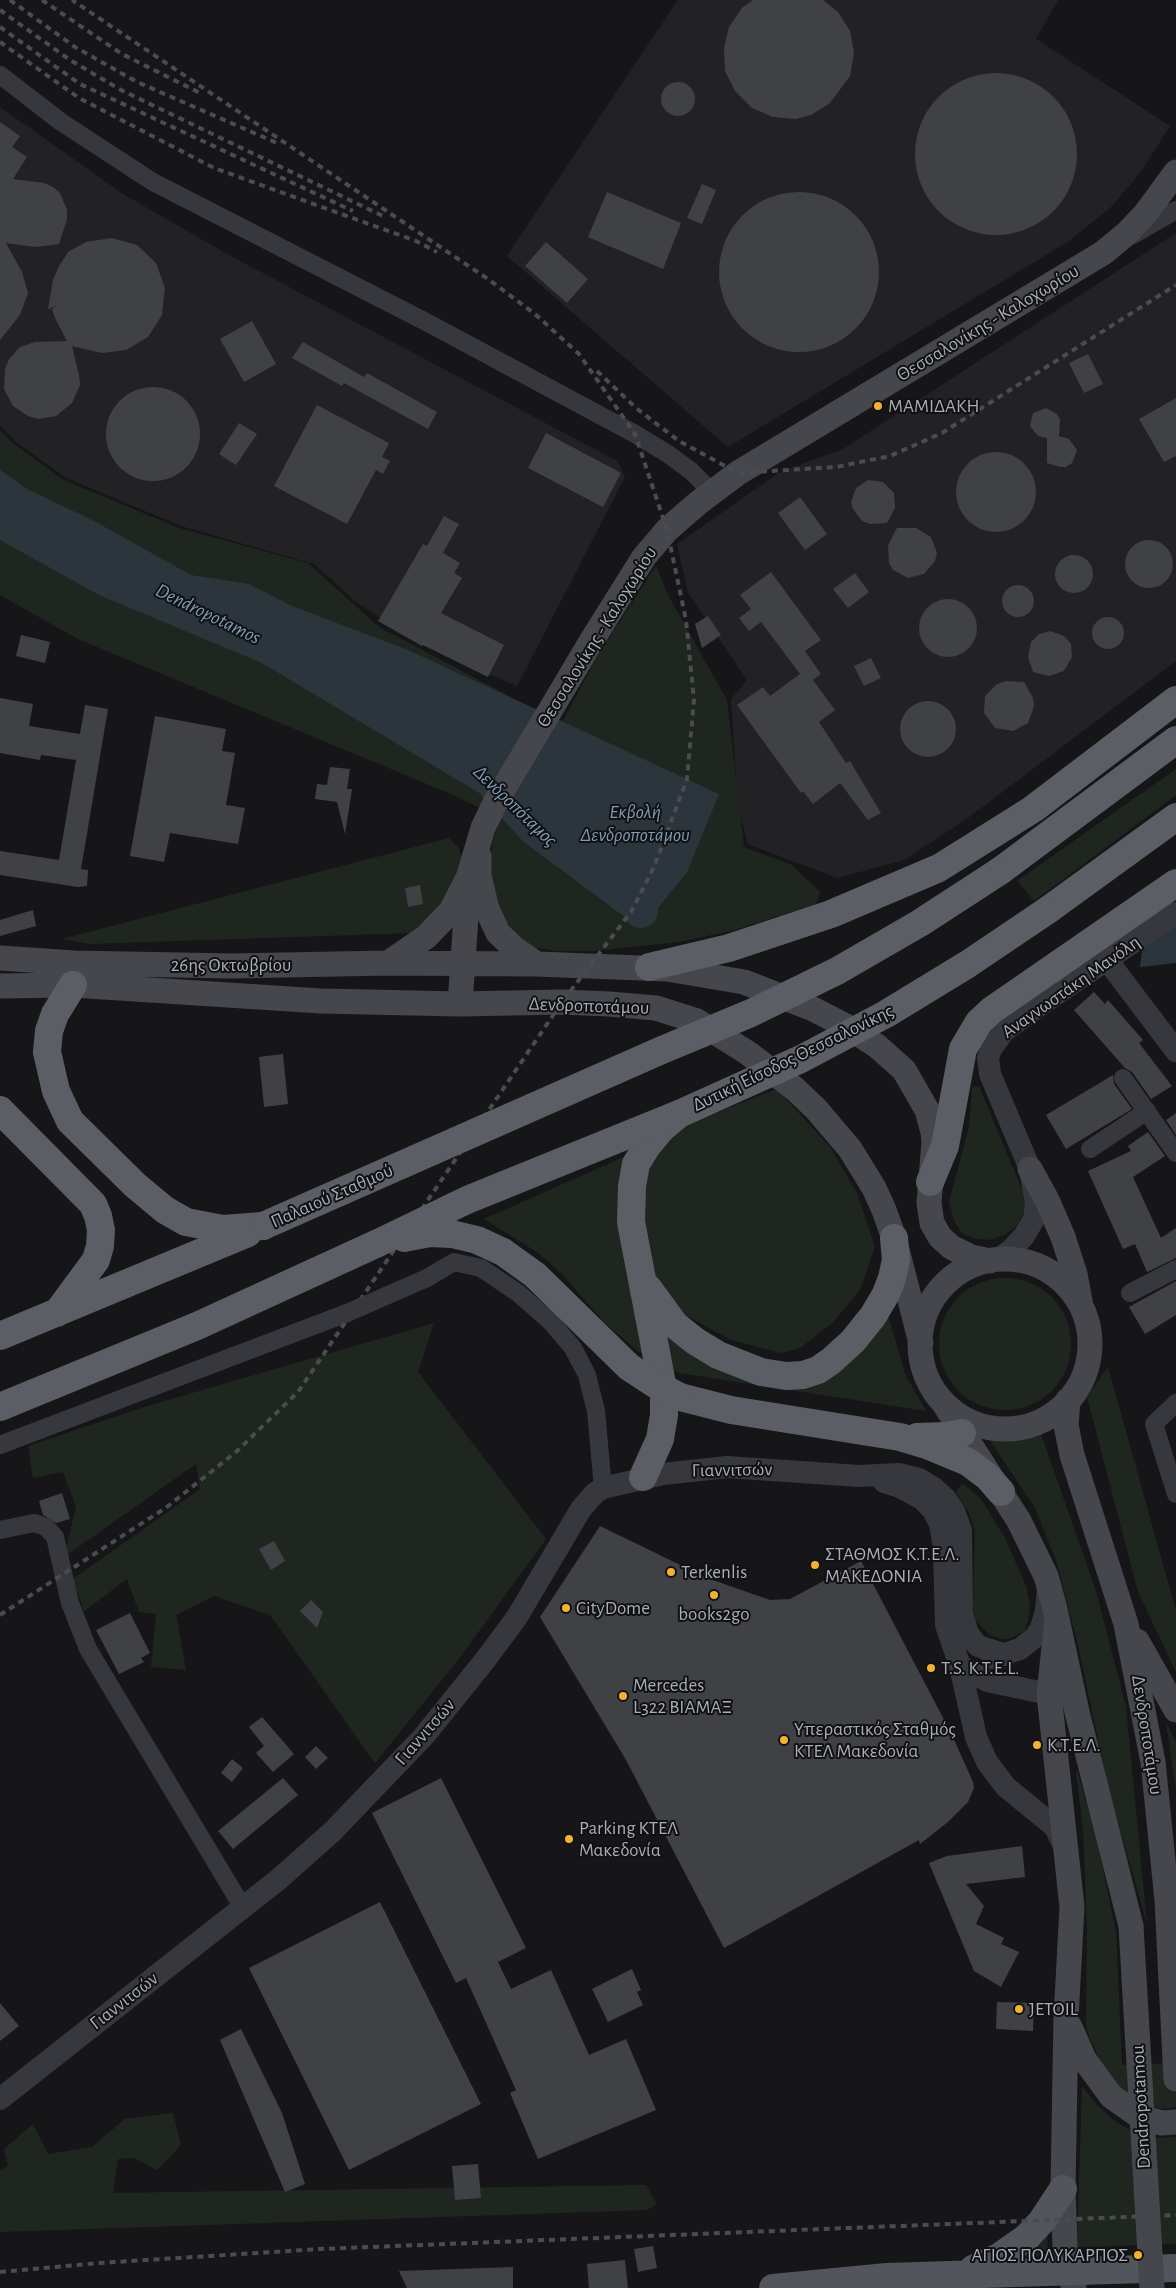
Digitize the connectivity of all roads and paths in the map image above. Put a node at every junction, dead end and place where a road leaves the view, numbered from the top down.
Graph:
1 (0, 75) edge
2 (1176, 172) edge
3 (1176, 210) edge
4 (1115, 244) junction
5 (712, 492) junction
6 (1176, 700) edge
7 (1176, 740) edge
8 (1176, 817) edge
9 (479, 842) junction
10 (468, 878) junction
11 (1176, 883) edge
12 (1176, 913) edge
13 (0, 958) edge
14 (1107, 960) junction
15 (462, 962) junction
16 (388, 963) junction
17 (537, 964) junction
18 (649, 968) junction
19 (73, 985) junction
20 (0, 986) edge
21 (460, 1004) junction
22 (1176, 1051) edge
23 (1123, 1078) dead end
24 (0, 1110) edge
25 (1146, 1111) junction
26 (679, 1114) junction
27 (1090, 1149) dead end
28 (1176, 1153) edge
29 (1030, 1169) junction
30 (930, 1182) junction
31 (263, 1226) junction
32 (894, 1238) junction
33 (378, 1243) junction
34 (994, 1260) junction
35 (1176, 1269) edge
36 (639, 1270) junction
37 (1130, 1293) dead end
38 (1081, 1306) junction
39 (56, 1314) junction
40 (0, 1336) edge
41 (921, 1343) junction
42 (1068, 1400) junction
43 (943, 1402) junction
44 (1176, 1403) edge
45 (0, 1406) edge
46 (989, 1427) junction
47 (962, 1433) junction
48 (900, 1438) junction
49 (0, 1445) edge
50 (859, 1476) junction
51 (643, 1477) junction
52 (603, 1488) junction
53 (1001, 1492) junction
54 (1176, 1494) edge
55 (0, 1530) edge
56 (1048, 1584) junction
57 (1057, 1618) junction
58 (1126, 1624) junction
59 (1006, 1655) junction
60 (960, 1666) junction
61 (1049, 1694) junction
62 (1176, 1710) edge
63 (1077, 1712) junction
64 (1068, 1854) junction
65 (243, 1908) junction
66 (1131, 1926) joint
67 (1066, 2018) junction
68 (1176, 2079) edge
69 (0, 2099) edge
70 (1176, 2122) edge
71 (1064, 2189) junction
72 (1176, 2268) edge
73 (964, 2273) junction
74 (1071, 2279) edge
75 (773, 2288) edge
76 (1152, 2288) edge

1 - 5 street
2 - 4 main road, Θεσσαλονίκης - Καλοχωρίου
3 - 4 street
4 - 5 main road, Θεσσαλονίκης - Καλοχωρίου
5 - 9 main road, Θεσσαλονίκης - Καλοχωρίου
6 - 18 highway
7 - 31 highway, Παλαιού Σταθμού, bridge
8 - 26 highway, Δυτική Είσοδος Θεσσαλονίκης, bridge
9 - 10 main road, Θεσσαλονίκης - Καλοχωρίου
9 - 17 main road
10 - 15 main road
10 - 16 main road
11 - 30 highway
12 - 14 street, Αναγνωστάκη Μανόλη
13 - 16 main road, 26ης Οκτωβρίου
14 - 22 street
14 - 29 street, Αναγνωστάκη Μανόλη
15 - 16 main road, 26ης Οκτωβρίου
15 - 17 main road, Δενδροποτάμου
15 - 21 main road
17 - 18 main road, Δενδροποτάμου
18 - 30 main road, Δενδροποτάμου
19 - 20 main road, 26ης Οκτωβρίου
19 - 21 main road, 26ης Οκτωβρίου
19 - 31 highway
21 - 32 main road, Δενδροποτάμου
23 - 25 street
24 - 39 highway
25 - 27 street
25 - 28 street
26 - 33 highway, Δυτική Είσοδος Θεσσαλονίκης, bridge
26 - 36 highway
29 - 34 street, Αναγνωστάκη Μανόλη
29 - 38 main road
30 - 34 main road
31 - 39 highway, Παλαιού Σταθμού
32 - 36 highway
32 - 41 main road, Δενδροποτάμου
33 - 45 highway
33 - 48 highway, bridge
34 - 38 main road, Δενδροποτάμου
34 - 41 main road, Δενδροποτάμου
35 - 37 street
36 - 51 highway
38 - 42 main road, Δενδροποτάμου
39 - 40 highway, Παλαιού Σταθμού
41 - 43 main road, Δενδροποτάμου
42 - 46 main road, Δενδροποτάμου
42 - 58 main road, Δενδροποτάμου
43 - 46 main road, Δενδροποτάμου
43 - 47 main road, Δενδροποτάμου
44 - 54 street
46 - 47 main road
47 - 48 highway
47 - 53 main road, Δενδροποτάμου
48 - 53 highway
49 - 52 street, bridge
50 - 51 street, Γιαννιτσών
50 - 59 street, Γιαννιτσών
50 - 60 street, Γιαννιτσών
51 - 52 street, Γιαννιτσών
52 - 65 street, Γιαννιτσών
53 - 56 main road, Δενδροποτάμου
55 - 65 street
56 - 57 main road, Δενδροποτάμου
56 - 59 street
57 - 61 main road
57 - 63 main road, Δενδροποτάμου
58 - 62 main road
58 - 68 main road, Δενδροποτάμου
59 - 60 street
60 - 61 street
60 - 64 street, Γιαννιτσών
61 - 63 main road
61 - 64 main road
63 - 66 main road, Δενδροποτάμου
64 - 67 main road
65 - 69 street, Γιαννιτσών
66 - 76 main road, Dendropotamou, bridge
67 - 70 main road
67 - 71 main road
71 - 73 main road
71 - 74 main road
72 - 74 main road
73 - 74 main road
73 - 75 main road

